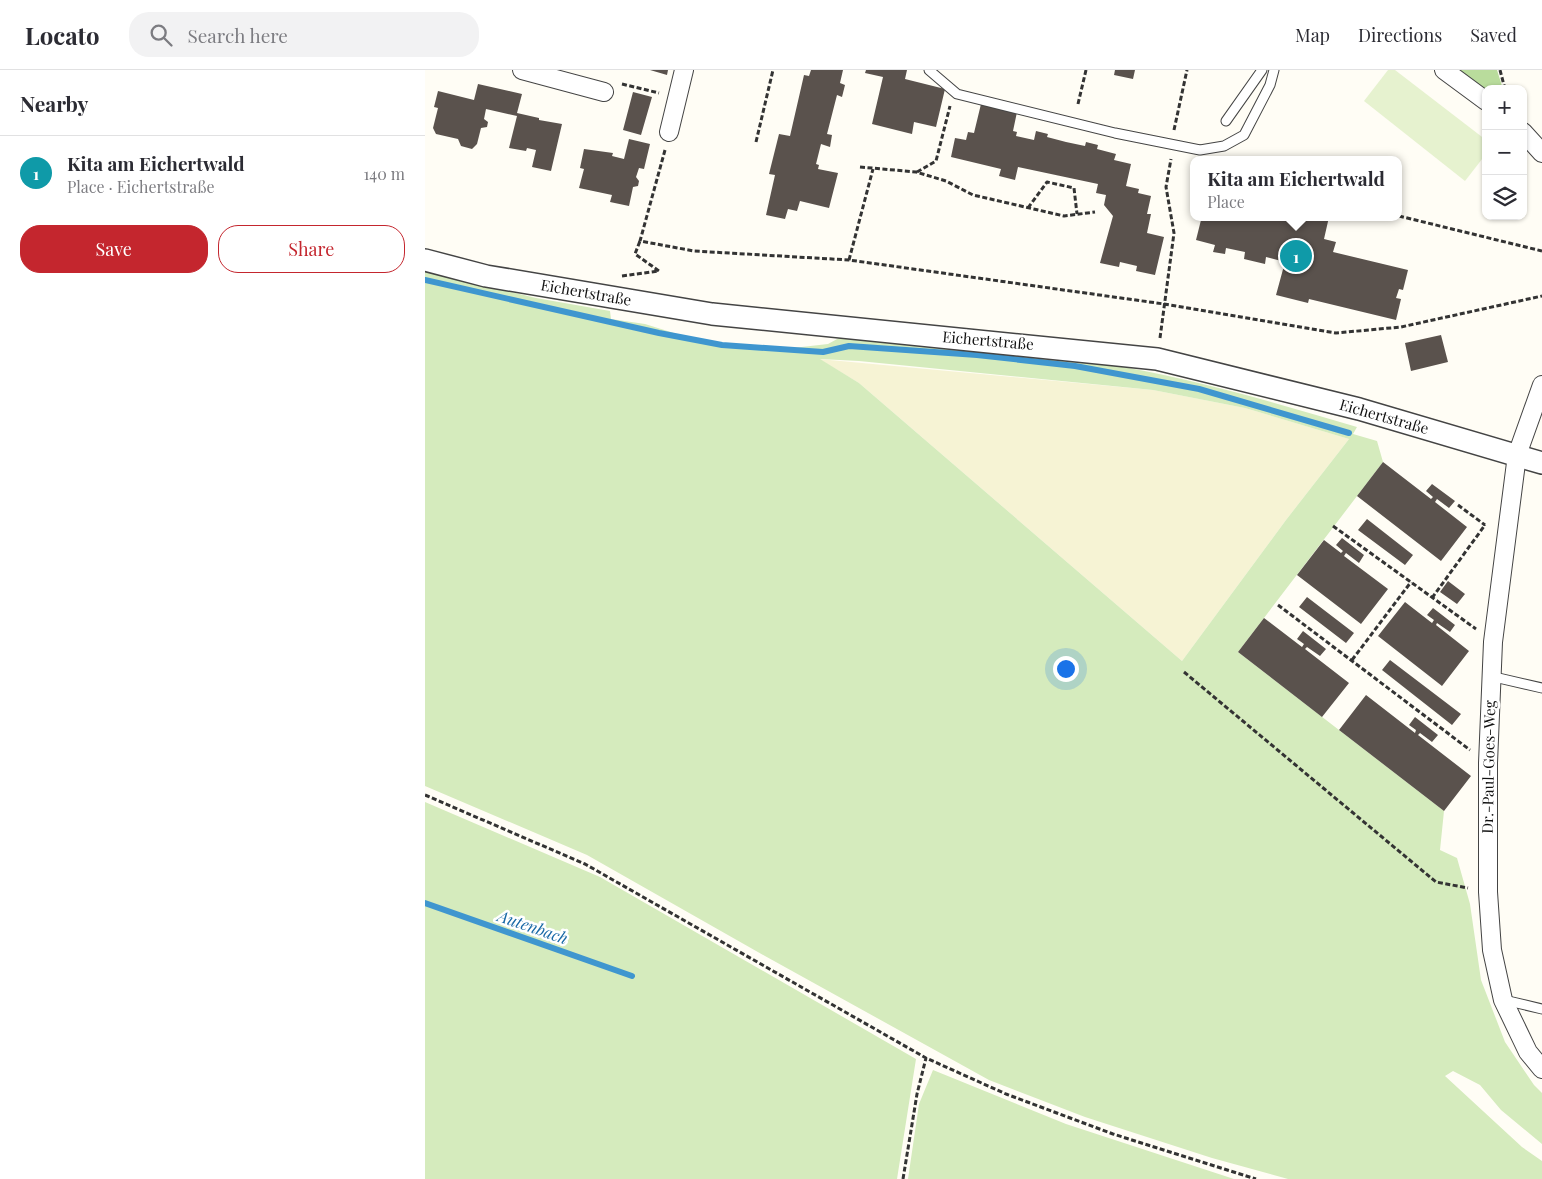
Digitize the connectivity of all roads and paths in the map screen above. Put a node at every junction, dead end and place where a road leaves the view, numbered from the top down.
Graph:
1 (522, 70) edge
2 (684, 70) edge
3 (773, 70) edge
4 (929, 70) edge
5 (1086, 70) edge
6 (1187, 70) edge
7 (1263, 70) edge
8 (1275, 70) edge
9 (1444, 70) edge
10 (1500, 70) edge
11 (1504, 85) edge
12 (953, 91) junction
13 (604, 92) joint
14 (678, 97) junction
15 (1482, 98) edge
16 (1078, 104) dead end
17 (1226, 121) dead end
18 (669, 132) joint
19 (1527, 137) edge
20 (756, 142) dead end
21 (1171, 143) junction
22 (1542, 154) edge
23 (859, 167) dead end
24 (873, 169) junction
25 (916, 172) junction
26 (1028, 208) junction
27 (1095, 212) dead end
28 (1077, 214) junction
29 (1402, 217) edge
30 (641, 241) junction
31 (1542, 251) edge
32 (425, 260) edge
33 (849, 260) junction
34 (1542, 296) edge
35 (614, 299) junction
36 (1164, 304) junction
37 (1157, 359) junction
38 (1542, 385) edge
39 (1517, 455) junction
40 (1542, 463) edge
41 (1458, 505) dead end
42 (1485, 525) junction
43 (1333, 526) dead end
44 (1506, 540) junction
45 (1411, 582) junction
46 (1432, 598) junction
47 (1278, 605) dead end
48 (1493, 642) junction
49 (1351, 660) junction
50 (1184, 672) dead end
51 (1490, 676) junction
52 (1542, 688) edge
53 (1488, 764) junction
54 (425, 794) edge
55 (1488, 892) junction
56 (1503, 1000) junction
57 (1542, 1009) edge
58 (926, 1058) junction
59 (1542, 1069) edge
60 (903, 1179) edge
61 (1256, 1179) edge

1 - 13 street
2 - 14 street
3 - 20 path
4 - 12 lane
5 - 16 path
6 - 21 path
7 - 17 lane
8 - 21 lane
9 - 15 street
10 - 11 path
12 - 21 lane
12 - 25 path
13 - 14 path
14 - 18 street
18 - 30 path
19 - 22 street
21 - 36 path
23 - 24 path
24 - 25 path
24 - 33 path
25 - 26 path
26 - 28 path
26 - 28 path
27 - 28 path
29 - 31 path
30 - 33 path
30 - 35 path
32 - 35 street, Eichertstraße
33 - 36 path
34 - 36 path
35 - 37 street, Eichertstraße
36 - 37 path
37 - 39 street, Eichertstraße
38 - 39 street, Dr.-Paul-Goes-Weg
39 - 40 street, Eichertstraße
39 - 44 street, Dr.-Paul-Goes-Weg
41 - 42 path
42 - 44 path
42 - 46 path
43 - 45 path
44 - 48 street, Dr.-Paul-Goes-Weg
45 - 46 path
45 - 49 path
46 - 48 path
47 - 49 path
48 - 51 street, Dr.-Paul-Goes-Weg
49 - 53 path
50 - 55 path
51 - 52 lane
51 - 53 street, Dr.-Paul-Goes-Weg
53 - 55 street, Dr.-Paul-Goes-Weg
54 - 58 path
55 - 56 street, Dr.-Paul-Goes-Weg
56 - 57 lane
56 - 59 street, Dr.-Paul-Goes-Weg
58 - 60 path
58 - 61 path

